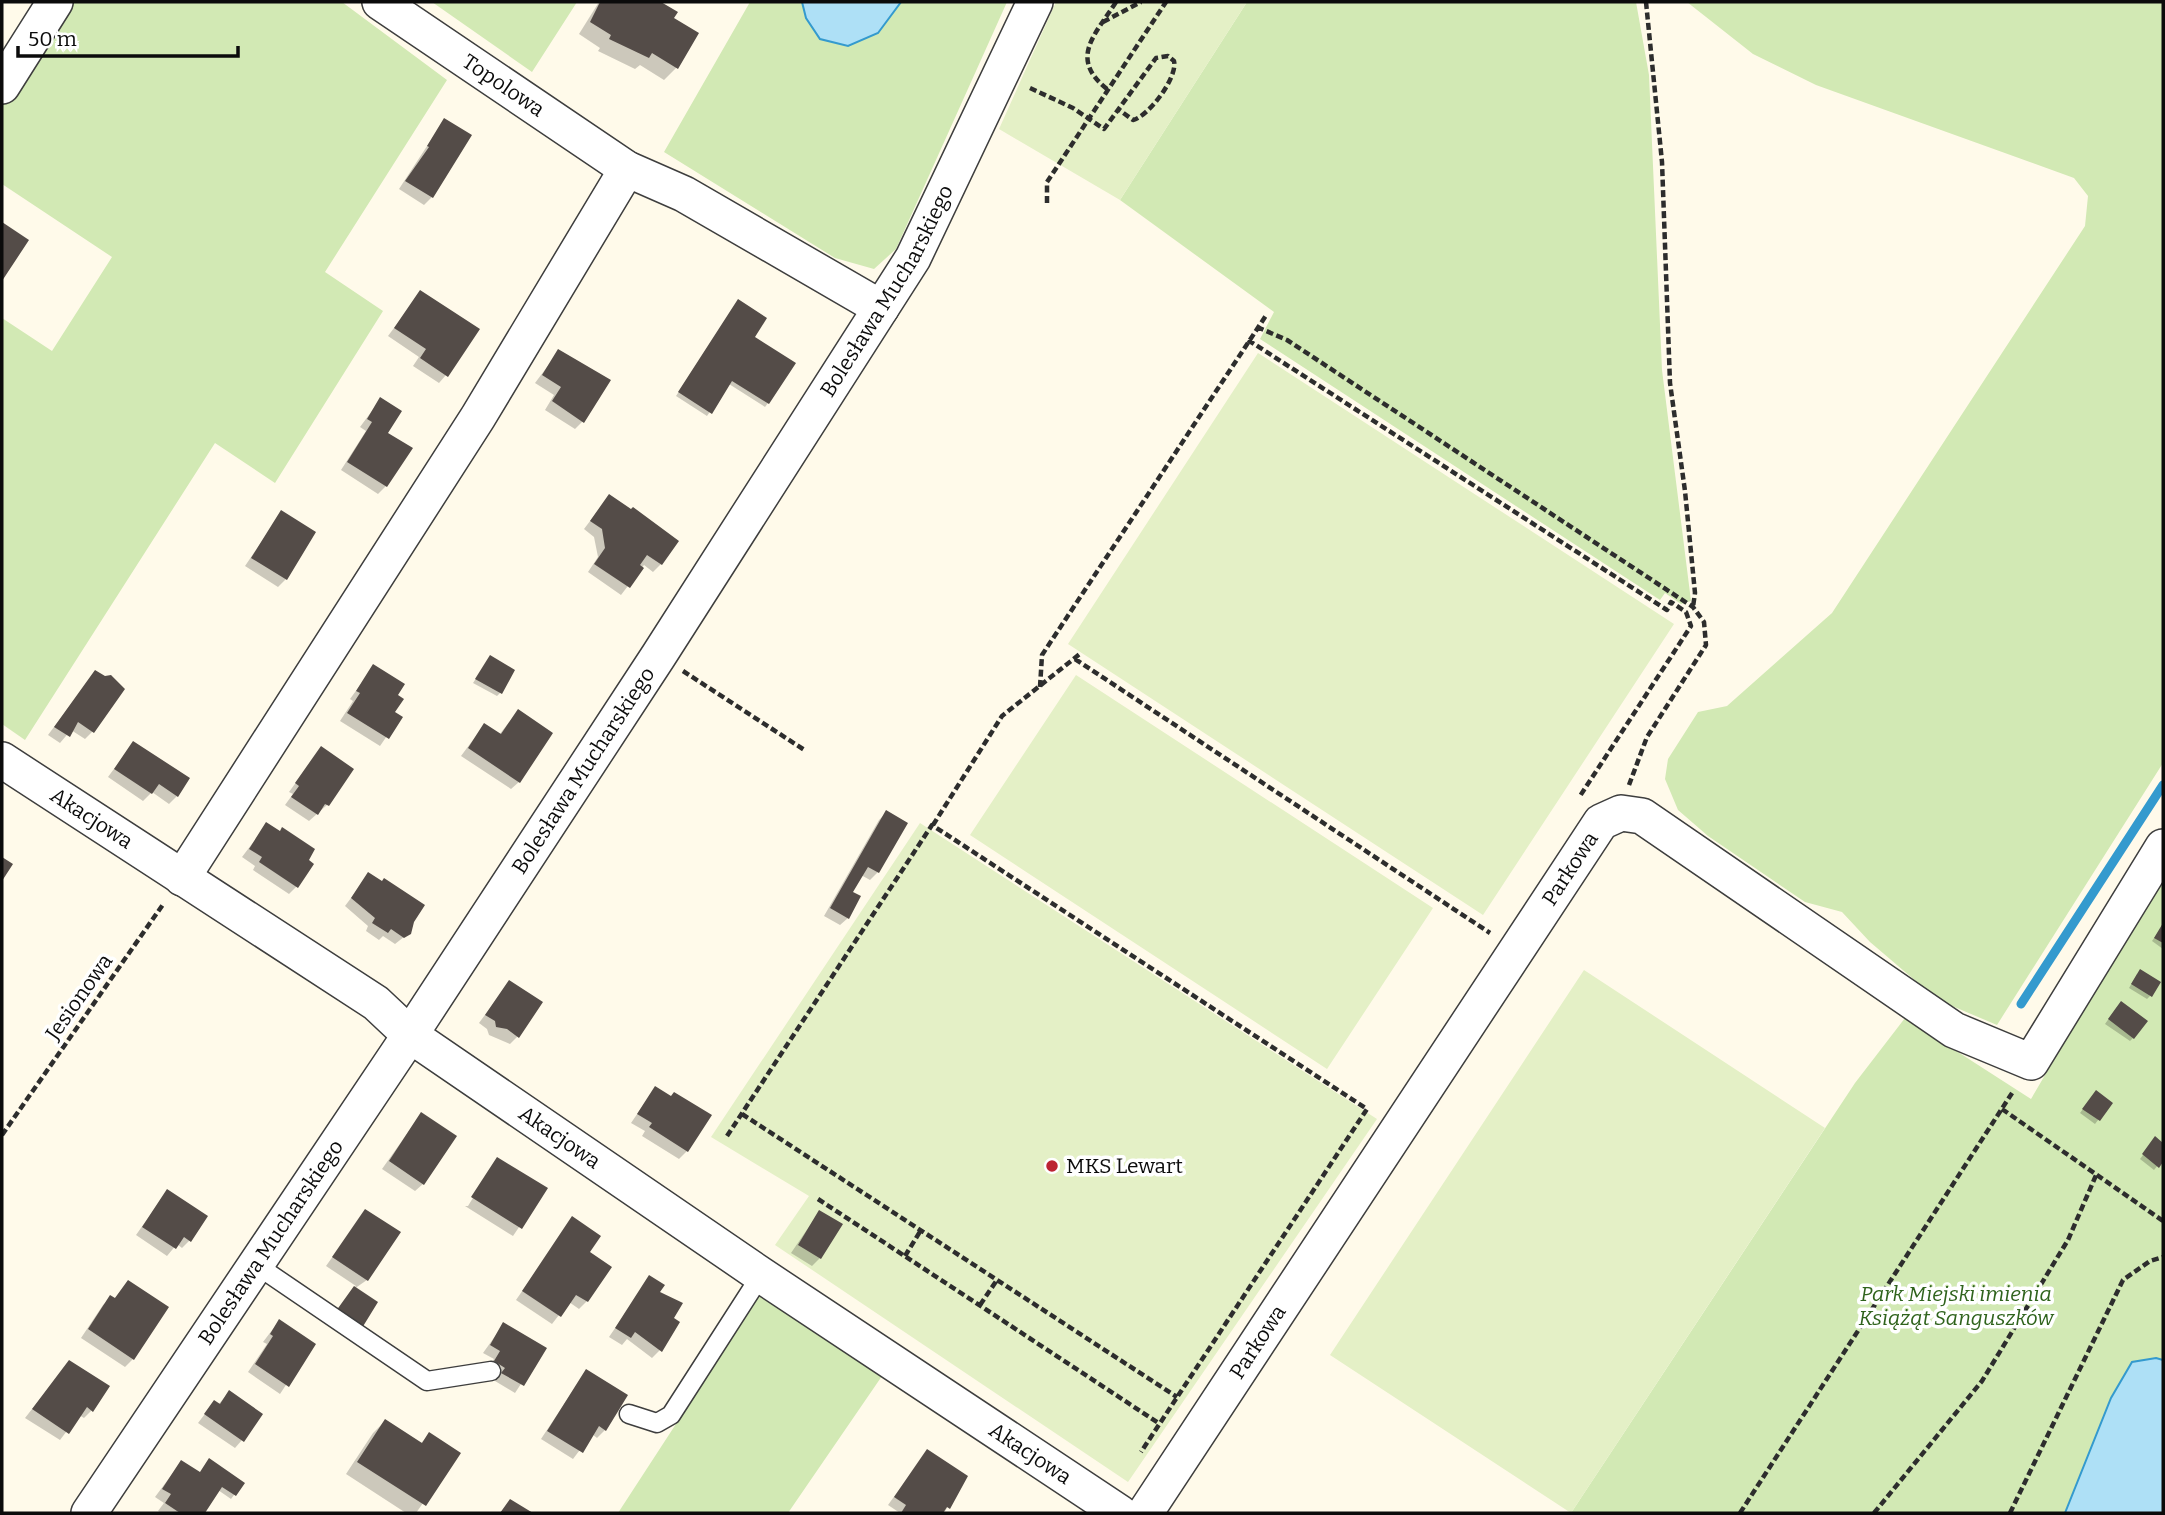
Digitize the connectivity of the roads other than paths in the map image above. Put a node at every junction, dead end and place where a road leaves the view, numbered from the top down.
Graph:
1 (55, 2) edge
2 (380, 2) edge
3 (1035, 2) edge
4 (2, 86) edge
5 (627, 169) junction
6 (881, 308) junction
7 (2, 760) edge
8 (2163, 847) edge
9 (182, 878) junction
10 (410, 1035) junction
11 (256, 1264) junction
12 (761, 1275) junction
13 (491, 1371) dead end
14 (629, 1414) dead end
15 (89, 1513) edge
16 (1120, 1513) edge
17 (1145, 1513) edge

1 - 4 street
2 - 5 street, Topolowa
3 - 6 street, Bolesława Mucharskiego
5 - 6 street, Topolowa
5 - 9 street
6 - 10 street, Bolesława Mucharskiego
7 - 9 street, Akacjowa
8 - 17 street, Parkowa
9 - 10 street, Akacjowa
10 - 11 street, Bolesława Mucharskiego
10 - 12 street, Akacjowa
11 - 13 lane
11 - 15 street, Bolesława Mucharskiego
12 - 14 lane
12 - 16 street, Akacjowa

